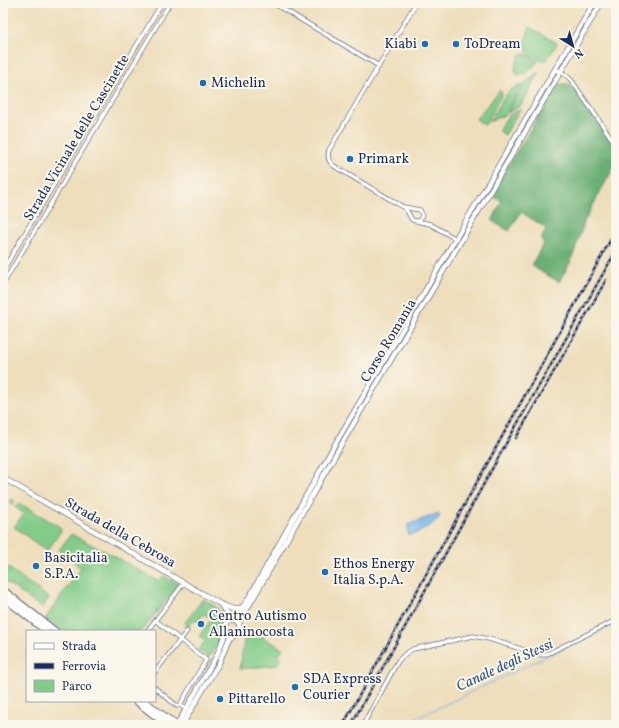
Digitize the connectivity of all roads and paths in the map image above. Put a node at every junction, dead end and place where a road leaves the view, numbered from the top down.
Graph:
1 (162, 3) edge
2 (170, 3) edge
3 (273, 3) edge
4 (416, 3) edge
5 (594, 3) edge
6 (601, 3) edge
7 (379, 66) junction
8 (558, 70) junction
9 (616, 145) edge
10 (72, 154) junction
11 (78, 158) junction
12 (52, 189) junction
13 (58, 192) junction
14 (403, 207) junction
15 (413, 209) junction
16 (422, 214) junction
17 (409, 216) junction
18 (419, 221) junction
19 (430, 224) junction
20 (458, 241) junction
21 (3, 270) edge
22 (3, 284) edge
23 (3, 478) edge
24 (184, 583) junction
25 (3, 590) edge
26 (3, 597) edge
27 (220, 604) junction
28 (243, 606) junction
29 (224, 609) junction
30 (156, 620) junction
31 (233, 620) junction
32 (616, 620) edge
33 (239, 623) junction
34 (225, 624) junction
35 (45, 630) edge
36 (54, 630) edge
37 (148, 630) edge
38 (186, 631) dead end
39 (226, 632) junction
40 (232, 635) junction
41 (180, 640) junction
42 (616, 668) edge
43 (156, 671) edge
44 (616, 682) edge
45 (156, 689) edge
46 (138, 702) edge
47 (145, 702) edge
48 (180, 705) junction
49 (186, 709) junction
50 (159, 716) junction
51 (167, 725) edge
52 (176, 725) edge
53 (182, 725) edge
54 (363, 725) edge

1 - 10 street, Strada Vicinale delle Cascinette
2 - 11 street, Strada Vicinale delle Cascinette
3 - 7 street
4 - 7 street
5 - 8 main road, Corso Romania
6 - 8 main road, Corso Romania
7 - 14 street
8 - 9 street
8 - 20 main road, Corso Romania
10 - 11 street
10 - 12 street, Strada Vicinale delle Cascinette
11 - 13 street, Strada Vicinale delle Cascinette
12 - 13 street
12 - 21 street, Strada Vicinale delle Cascinette
13 - 22 street, Strada Vicinale delle Cascinette
14 - 15 street
14 - 17 street
15 - 16 street
15 - 17 street
16 - 18 street
16 - 19 street
17 - 18 street
18 - 19 street
19 - 20 street
20 - 28 main road, Corso Romania
20 - 33 main road, Corso Romania
23 - 24 main road, Strada della Cebrosa
24 - 27 main road, Strada della Cebrosa
24 - 30 street
25 - 36 highway
26 - 35 highway
27 - 28 main road
27 - 29 main road, Strada della Cebrosa
28 - 31 main road, Corso Romania
29 - 31 main road, Strada della Cebrosa
29 - 34 main road
30 - 37 street
30 - 41 street
31 - 33 main road
31 - 34 main road
32 - 54 street
33 - 40 main road
34 - 39 main road
38 - 41 street
39 - 40 main road
39 - 49 main road
40 - 53 main road
41 - 43 street
41 - 48 street
42 - 44 street
45 - 48 street
46 - 50 highway
47 - 50 highway
48 - 49 street
49 - 52 main road
50 - 51 highway
50 - 52 highway

